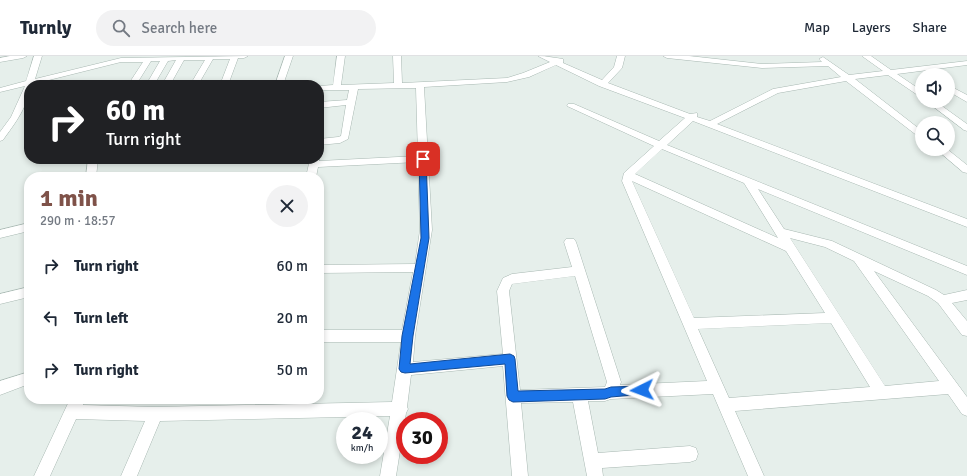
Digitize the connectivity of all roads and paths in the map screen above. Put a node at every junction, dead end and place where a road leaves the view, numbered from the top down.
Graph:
1 (23, 56) edge
2 (38, 56) edge
3 (235, 56) edge
4 (244, 56) edge
5 (289, 56) edge
6 (341, 56) edge
7 (397, 56) edge
8 (542, 56) edge
9 (621, 56) edge
10 (667, 56) edge
11 (773, 56) edge
12 (819, 56) edge
13 (866, 56) edge
14 (210, 57) edge
15 (181, 58) junction
16 (165, 59) junction
17 (0, 60) edge
18 (148, 60) junction
19 (557, 60) edge
20 (967, 63) edge
21 (829, 64) junction
22 (784, 66) junction
23 (920, 68) edge
24 (915, 69) edge
25 (889, 72) junction
26 (847, 78) junction
27 (31, 80) edge
28 (47, 80) edge
29 (135, 80) edge
30 (153, 80) edge
31 (169, 80) edge
32 (197, 80) edge
33 (226, 80) edge
34 (281, 80) edge
35 (599, 80) junction
36 (420, 85) junction
37 (24, 86) edge
38 (398, 86) junction
39 (337, 87) junction
40 (354, 87) junction
41 (324, 88) edge
42 (0, 90) edge
43 (915, 90) edge
44 (955, 91) edge
45 (24, 96) edge
46 (967, 99) edge
47 (351, 102) junction
48 (324, 105) edge
49 (571, 106) dead end
50 (940, 108) edge
51 (692, 116) junction
52 (713, 124) junction
53 (967, 128) edge
54 (915, 130) edge
55 (0, 138) edge
56 (324, 141) edge
57 (660, 145) junction
58 (950, 156) edge
59 (967, 158) edge
60 (423, 159) junction
61 (954, 159) junction
62 (324, 162) edge
63 (967, 170) edge
64 (628, 175) junction
65 (748, 181) junction
66 (967, 218) edge
67 (967, 223) edge
68 (24, 228) edge
69 (780, 232) junction
70 (0, 234) edge
71 (570, 242) dead end
72 (790, 248) junction
73 (858, 258) junction
74 (420, 268) junction
75 (324, 269) edge
76 (967, 270) edge
77 (579, 271) junction
78 (24, 293) edge
79 (967, 295) edge
80 (0, 299) edge
81 (942, 300) junction
82 (834, 318) junction
83 (689, 324) junction
84 (967, 331) edge
85 (324, 336) edge
86 (408, 336) junction
87 (510, 359) junction
88 (405, 369) junction
89 (24, 380) edge
90 (951, 387) junction
91 (0, 388) edge
92 (717, 388) junction
93 (611, 392) junction
94 (882, 393) junction
95 (579, 395) junction
96 (513, 396) junction
97 (75, 405) edge
98 (725, 405) junction
99 (400, 409) junction
100 (967, 409) edge
101 (155, 414) junction
102 (690, 454) dead end
103 (594, 468) edge
104 (42, 476) edge
105 (129, 476) edge
106 (388, 476) edge
107 (520, 476) edge
108 (756, 476) edge

1 - 17 street
2 - 27 street
3 - 4 street
3 - 14 street
3 - 33 street
5 - 34 street
6 - 39 street
7 - 38 street
8 - 19 street
9 - 35 street
10 - 22 street
11 - 22 street
12 - 21 street
13 - 25 street
14 - 15 street
14 - 32 street
15 - 16 street
15 - 31 street
16 - 18 street
16 - 30 street
18 - 28 street
18 - 29 street
19 - 35 street
19 - 36 street
20 - 23 street
21 - 22 street
21 - 26 street
24 - 25 street
25 - 26 street
25 - 43 street
26 - 52 street
26 - 54 street
35 - 51 street
36 - 38 street
36 - 60 street
37 - 42 street
38 - 40 street
39 - 40 street
39 - 41 street
40 - 47 street
44 - 46 street
45 - 55 street
47 - 48 street
47 - 56 street
49 - 57 street
50 - 53 street
51 - 52 street
51 - 57 street
52 - 66 street
52 - 67 street
57 - 64 street
57 - 65 street
58 - 61 street
59 - 61 street
60 - 62 street
60 - 74 street
61 - 63 street
64 - 72 street
64 - 83 street
65 - 69 street
65 - 76 street
68 - 70 street
69 - 72 street
69 - 73 street
71 - 77 street
72 - 82 street
73 - 81 street
73 - 90 street
74 - 75 street
74 - 86 street
77 - 87 street
77 - 93 street
78 - 80 street
79 - 81 street
81 - 84 street
82 - 83 street
82 - 94 street
83 - 92 street
85 - 86 street
86 - 88 street
87 - 88 street
87 - 96 street
88 - 99 street
89 - 91 street
90 - 94 street
90 - 100 street
92 - 93 street
92 - 98 street
93 - 95 street
94 - 98 street
95 - 96 street
95 - 103 street
96 - 107 street
97 - 101 street
97 - 104 street
98 - 108 street
99 - 101 street
99 - 106 street
101 - 105 street
102 - 103 street

